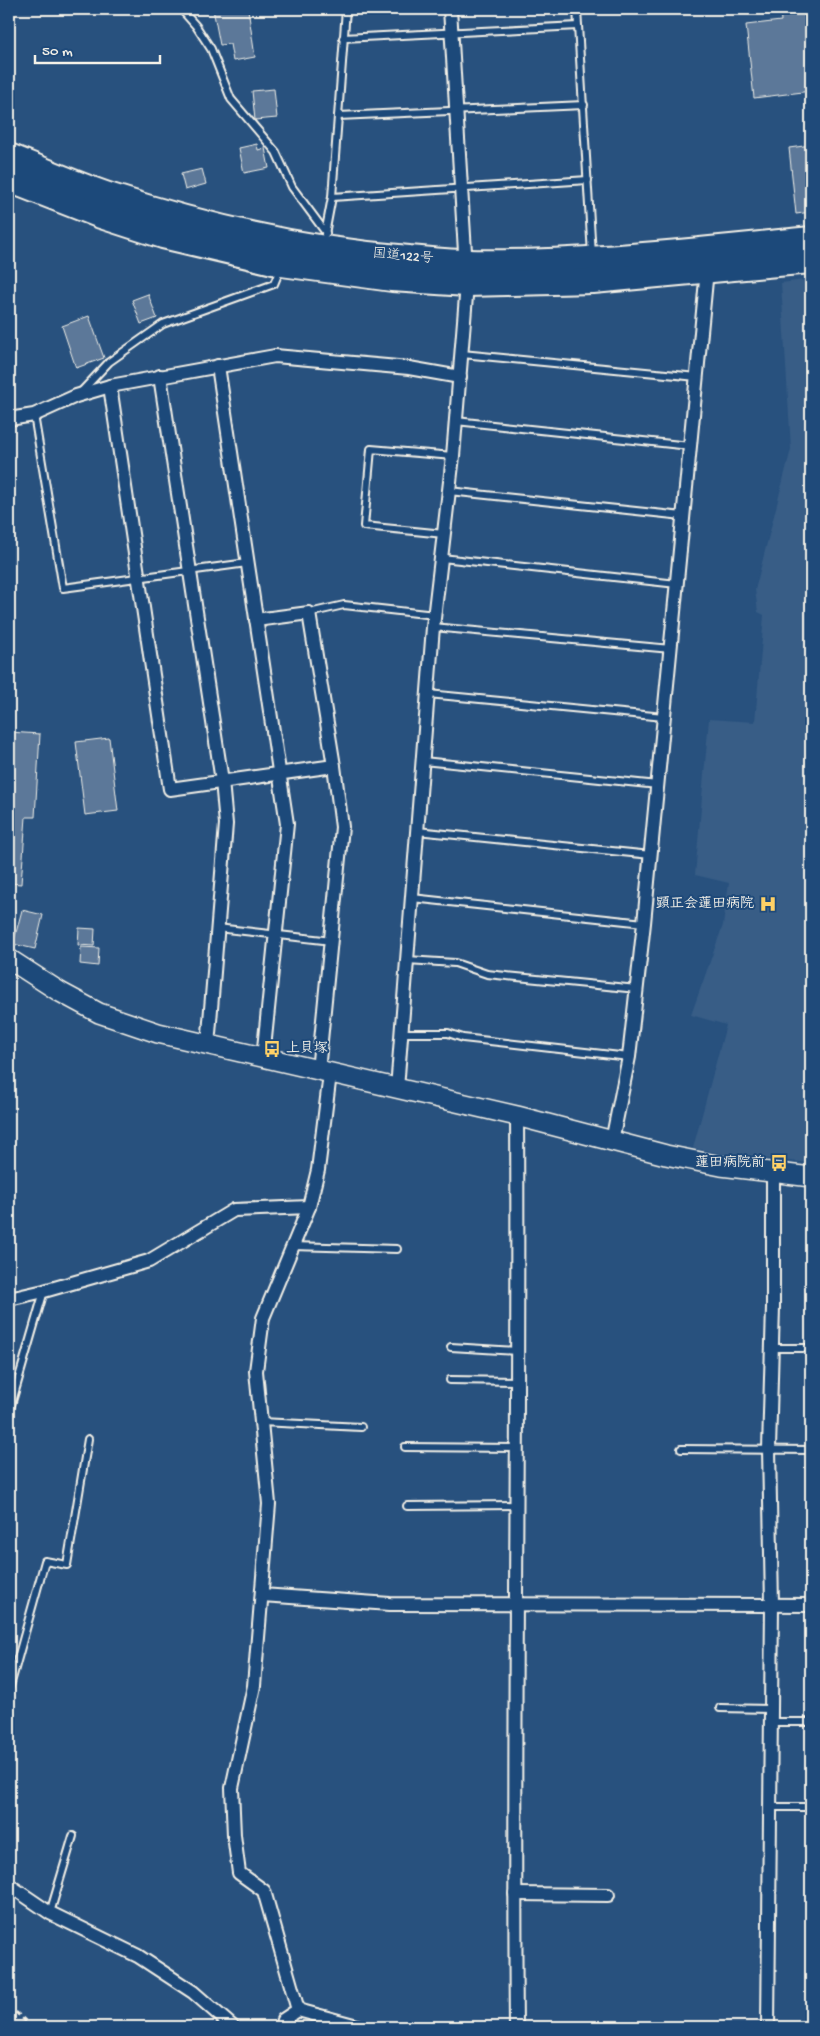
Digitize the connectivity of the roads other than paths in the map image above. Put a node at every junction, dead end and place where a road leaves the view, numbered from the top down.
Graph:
1 (181, 9) edge
2 (346, 9) edge
3 (450, 9) edge
4 (577, 9) edge
5 (578, 26) junction
6 (452, 33) junction
7 (343, 38) junction
8 (584, 105) junction
9 (456, 110) junction
10 (338, 116) junction
11 (9, 156) edge
12 (9, 180) edge
13 (588, 180) junction
14 (461, 189) junction
15 (332, 197) junction
16 (811, 239) edge
17 (324, 241) junction
18 (592, 259) junction
19 (811, 261) edge
20 (282, 264) junction
21 (707, 270) junction
22 (466, 273) junction
23 (462, 354) junction
24 (218, 366) junction
25 (160, 376) junction
26 (460, 377) junction
27 (697, 378) junction
28 (110, 386) junction
29 (76, 396) junction
30 (34, 415) junction
31 (9, 418) edge
32 (456, 421) junction
33 (690, 446) junction
34 (453, 456) junction
35 (449, 491) junction
36 (684, 516) junction
37 (444, 534) junction
38 (442, 558) junction
39 (246, 563) junction
40 (189, 571) junction
41 (138, 578) junction
42 (677, 584) junction
43 (309, 613) junction
44 (256, 620) junction
45 (434, 621) junction
46 (671, 649) junction
47 (428, 694) junction
48 (664, 717) junction
49 (423, 761) junction
50 (334, 766) junction
51 (279, 774) junction
52 (222, 781) junction
53 (658, 785) junction
54 (418, 831) junction
55 (651, 855) junction
56 (412, 898) junction
57 (644, 922) junction
58 (217, 928) junction
59 (275, 935) junction
60 (332, 941) junction
61 (9, 959) edge
62 (407, 960) junction
63 (636, 988) junction
64 (402, 1033) junction
65 (208, 1046) junction
66 (629, 1057) junction
67 (263, 1058) junction
68 (324, 1072) junction
69 (397, 1089) junction
70 (517, 1116) junction
71 (612, 1142) junction
72 (773, 1173) junction
73 (811, 1177) edge
74 (309, 1207) junction
75 (292, 1246) junction
76 (397, 1249) dead end
77 (44, 1291) junction
78 (9, 1299) edge
79 (451, 1347) dead end
80 (772, 1348) junction
81 (811, 1348) edge
82 (518, 1351) junction
83 (450, 1380) dead end
84 (518, 1381) junction
85 (10, 1412) edge
86 (261, 1422) junction
87 (361, 1427) dead end
88 (88, 1439) dead end
89 (405, 1447) dead end
90 (517, 1448) junction
91 (769, 1449) junction
92 (681, 1450) dead end
93 (811, 1450) edge
94 (516, 1505) junction
95 (407, 1506) dead end
96 (262, 1595) junction
97 (772, 1605) junction
98 (811, 1605) edge
99 (516, 1606) junction
100 (9, 1690) edge
101 (720, 1708) dead end
102 (772, 1708) junction
103 (771, 1722) junction
104 (811, 1722) edge
105 (771, 1807) junction
106 (811, 1807) edge
107 (73, 1836) dead end
108 (9, 1885) edge
109 (515, 1894) junction
110 (608, 1895) dead end
111 (50, 1913) junction
112 (298, 2010) junction
113 (233, 2027) edge
114 (281, 2027) edge
115 (361, 2027) edge
116 (516, 2027) edge
117 (768, 2027) edge

1 - 17 lane
2 - 7 lane
3 - 6 street
4 - 5 lane
5 - 6 lane
5 - 8 lane
6 - 7 lane
6 - 9 street
7 - 10 lane
8 - 9 lane
8 - 13 lane
9 - 10 lane
9 - 14 street
10 - 15 lane
11 - 17 highway, 国道122号
12 - 20 highway, 国道122号
13 - 14 lane
13 - 18 lane
14 - 15 lane
14 - 22 street
15 - 17 lane
16 - 18 highway, 国道122号
17 - 22 highway, 国道122号
18 - 22 highway, 国道122号
19 - 21 highway, 国道122号
20 - 22 highway, 国道122号
20 - 29 lane
21 - 22 highway, 国道122号
21 - 27 street
22 - 23 street
23 - 26 street
23 - 27 lane
24 - 25 street
24 - 26 street
24 - 39 street
25 - 28 street
25 - 40 street
26 - 32 street
27 - 33 street
28 - 29 street
28 - 41 street
29 - 30 street
30 - 31 street
30 - 41 lane
32 - 33 lane
32 - 34 street
33 - 36 street
34 - 35 street
34 - 37 lane
35 - 36 lane
35 - 37 street
36 - 42 street
37 - 38 street
38 - 42 lane
38 - 45 street
39 - 40 lane
39 - 44 street
40 - 41 lane
40 - 52 street
41 - 52 street
42 - 46 street
43 - 44 street
43 - 45 lane
43 - 50 street
44 - 51 street
45 - 46 lane
45 - 47 street
46 - 48 street
47 - 48 lane
47 - 49 street
48 - 53 street
49 - 53 lane
49 - 54 street
50 - 51 street
50 - 60 street
51 - 52 street
51 - 59 street
52 - 58 street
53 - 55 street
54 - 55 lane
54 - 56 street
55 - 57 street
56 - 57 lane
56 - 62 street
57 - 63 street
58 - 59 lane
58 - 65 street
59 - 60 lane
59 - 67 street
60 - 68 street
61 - 65 street
62 - 63 lane
62 - 64 street
63 - 66 street
64 - 66 lane
64 - 69 street
65 - 67 street
66 - 71 street
67 - 68 street
68 - 69 street
68 - 74 street
69 - 70 street
70 - 71 street
70 - 82 street
71 - 72 street
72 - 73 street
72 - 80 street
74 - 75 street
74 - 77 street
75 - 76 lane
75 - 86 street
77 - 78 street
77 - 85 lane
79 - 82 lane
80 - 81 lane
80 - 91 street
82 - 84 street
83 - 84 lane
84 - 90 street
86 - 87 lane
86 - 96 street
88 - 100 lane
89 - 90 lane
90 - 94 street
91 - 92 lane
91 - 93 lane
91 - 97 street
94 - 95 lane
94 - 99 street
96 - 99 street
96 - 112 street
97 - 98 street
97 - 99 street
97 - 102 street
99 - 109 street
101 - 102 lane
102 - 103 street
103 - 104 lane
103 - 105 street
105 - 106 lane
105 - 117 street
107 - 111 lane
108 - 111 street
109 - 110 street
109 - 116 street
111 - 113 street
112 - 114 street
112 - 115 street

